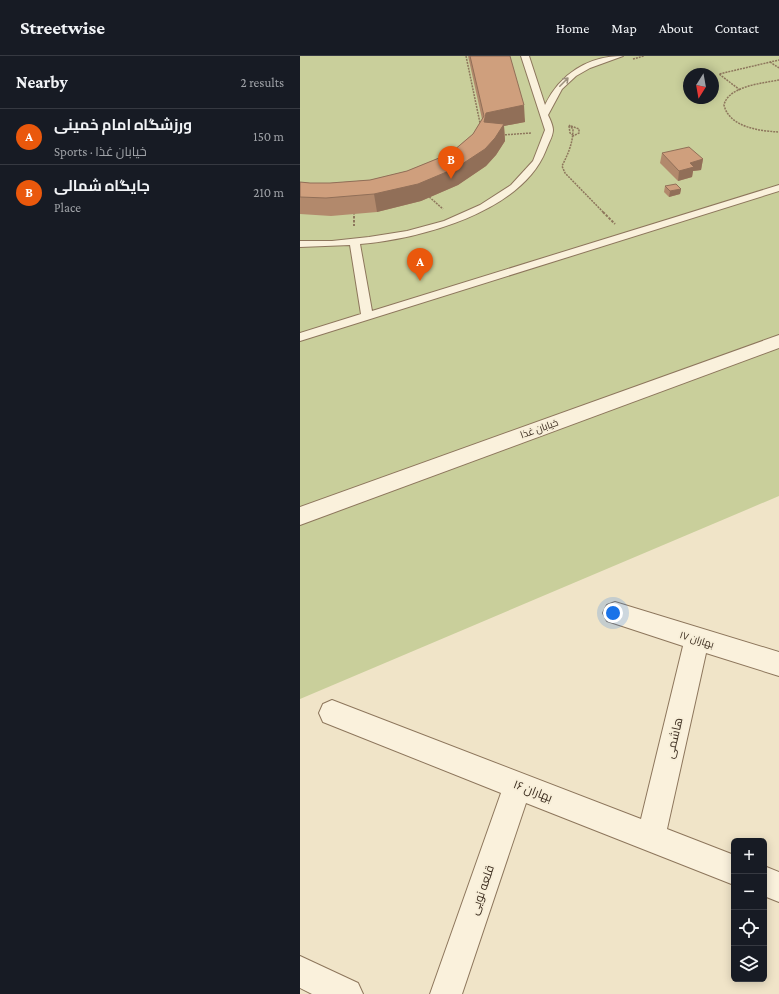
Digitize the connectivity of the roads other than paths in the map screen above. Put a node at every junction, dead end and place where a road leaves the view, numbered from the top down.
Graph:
1 (525, 56) edge
2 (619, 56) edge
3 (544, 116) junction
4 (779, 188) edge
5 (354, 243) junction
6 (300, 244) edge
7 (367, 316) junction
8 (300, 337) edge
9 (779, 341) edge
10 (300, 516) edge
11 (615, 614) dead end
12 (697, 639) junction
13 (779, 664) edge
14 (332, 712) dead end
15 (518, 785) junction
16 (651, 837) junction
17 (731, 869) edge
18 (767, 882) edge
19 (779, 887) edge
20 (300, 972) edge
21 (347, 994) edge
22 (446, 994) edge

1 - 3 lane
3 -> 2 lane
3 - 5 lane
4 - 7 lane
5 - 6 lane
5 - 7 lane
7 - 8 lane
9 - 10 street, خیابان غذا
11 - 12 street, بهاران ۱۷
12 - 13 street, بهاران ۱۷
12 - 16 street, هاشمی
14 - 15 street, بهاران ۱۶
15 - 16 street, بهاران ۱۶
15 - 22 street, قلعه نویی
16 - 17 street, بهاران ۱۶
18 - 19 street
20 - 21 street

